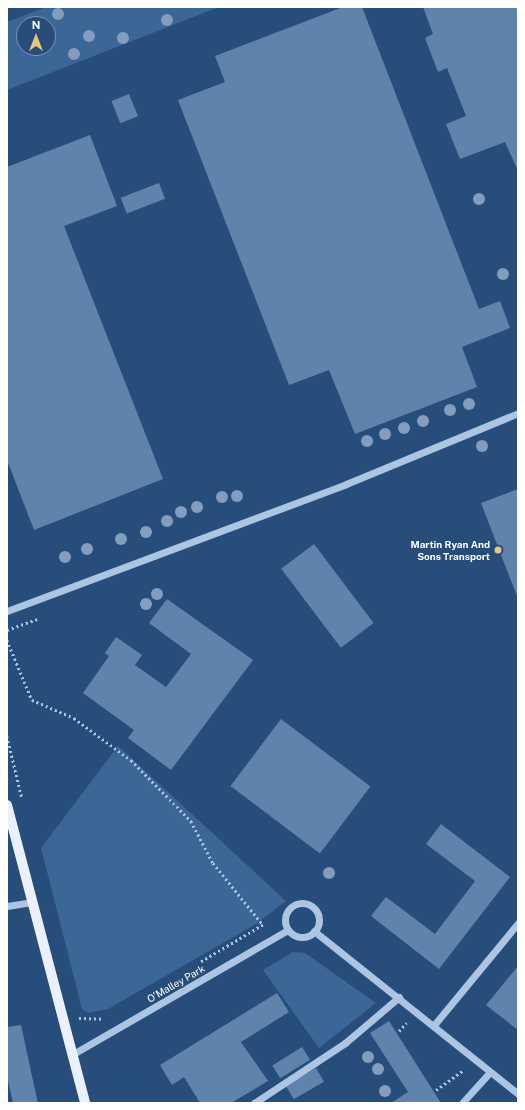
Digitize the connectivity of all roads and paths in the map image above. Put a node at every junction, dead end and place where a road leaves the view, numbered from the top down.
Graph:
1 (518, 414) edge
2 (7, 611) edge
3 (37, 619) dead end
4 (7, 630) edge
5 (7, 640) edge
6 (7, 736) edge
7 (23, 802) dead end
8 (7, 804) edge
9 (32, 902) junction
10 (7, 906) edge
11 (518, 923) edge
12 (288, 930) junction
13 (314, 932) junction
14 (197, 964) dead end
15 (399, 997) junction
16 (76, 1013) dead end
17 (108, 1016) dead end
18 (406, 1023) dead end
19 (434, 1025) junction
20 (399, 1031) dead end
21 (74, 1054) junction
22 (464, 1070) dead end
23 (490, 1072) junction
24 (436, 1090) dead end
25 (518, 1094) edge
26 (85, 1103) edge
27 (254, 1103) edge
28 (462, 1103) edge

1 - 2 street
3 - 4 path
5 - 14 path
6 - 7 path
8 - 9 main road
9 - 10 street
9 - 21 main road
11 - 19 street
12 - 13 street
12 - 13 street
12 - 21 street, O'Malley Park
13 - 15 street
15 - 19 street
15 - 27 street
16 - 17 path
18 - 20 path
19 - 23 street
21 - 26 main road
22 - 24 path
23 - 25 street
23 - 28 street

